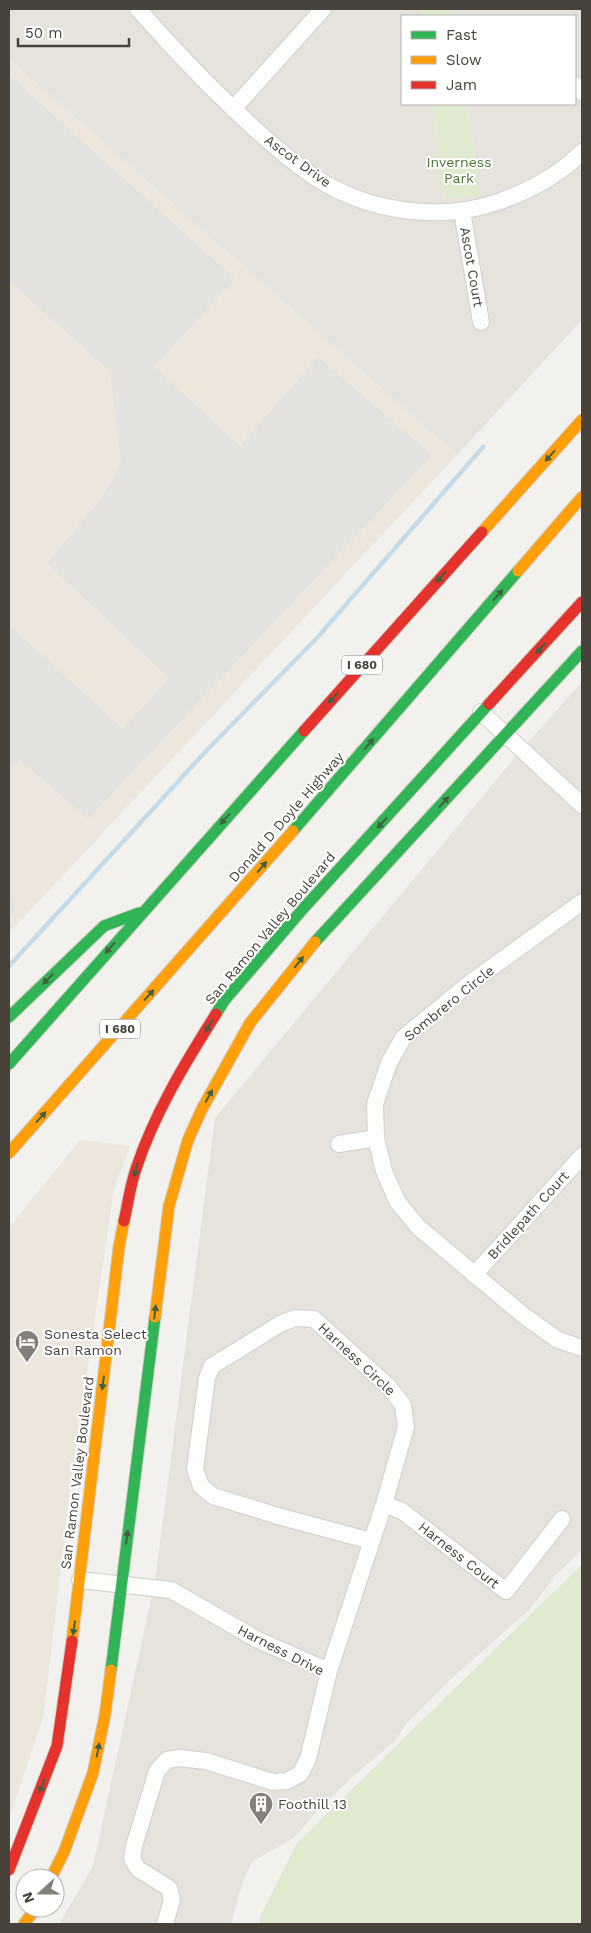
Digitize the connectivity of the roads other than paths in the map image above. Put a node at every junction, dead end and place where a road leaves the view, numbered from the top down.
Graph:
1 (138, 9) edge
2 (324, 9) edge
3 (234, 108) junction
4 (582, 152) edge
5 (462, 211) junction
6 (481, 322) dead end
7 (582, 420) edge
8 (582, 497) edge
9 (582, 602) edge
10 (582, 651) edge
11 (481, 712) junction
12 (506, 735) junction
13 (582, 805) edge
14 (582, 902) edge
15 (142, 911) junction
16 (9, 1016) edge
17 (9, 1064) edge
18 (376, 1138) junction
19 (339, 1144) dead end
20 (9, 1153) edge
21 (582, 1156) edge
22 (474, 1275) junction
23 (582, 1348) edge
24 (384, 1504) junction
25 (562, 1519) dead end
26 (371, 1541) junction
27 (80, 1580) junction
28 (122, 1585) junction
29 (329, 1671) junction
30 (56, 1868) edge
31 (9, 1870) edge
32 (165, 1924) edge

1 - 3 street, Ascot Drive
2 - 3 street
3 - 5 street, Ascot Drive
4 - 5 street, Ascot Drive
5 - 6 street, Ascot Court
7 -> 15 main road, I 680
20 -> 8 main road, Donald D Doyle Highway / I 680
9 -> 11 main road, San Ramon Valley Boulevard
10 - 12 main road
11 - 12 street
11 -> 27 main road, San Ramon Valley Boulevard
12 - 13 street
28 -> 12 main road
14 - 18 street, Sombrero Circle
15 -> 16 main road
15 -> 17 main road, I 680
18 - 19 street
18 - 22 street, Sombrero Circle
21 - 22 street, Bridlepath Court
22 - 23 street, Sombrero Circle
24 - 25 street, Harness Court
24 - 26 street, Harness Circle
24 - 26 street, Harness Circle
26 - 29 street, Harness Circle
27 - 28 street, Harness Drive
27 -> 31 main road, San Ramon Valley Boulevard
28 - 29 street, Harness Drive
30 -> 28 main road
29 - 32 street, Harness Drive

